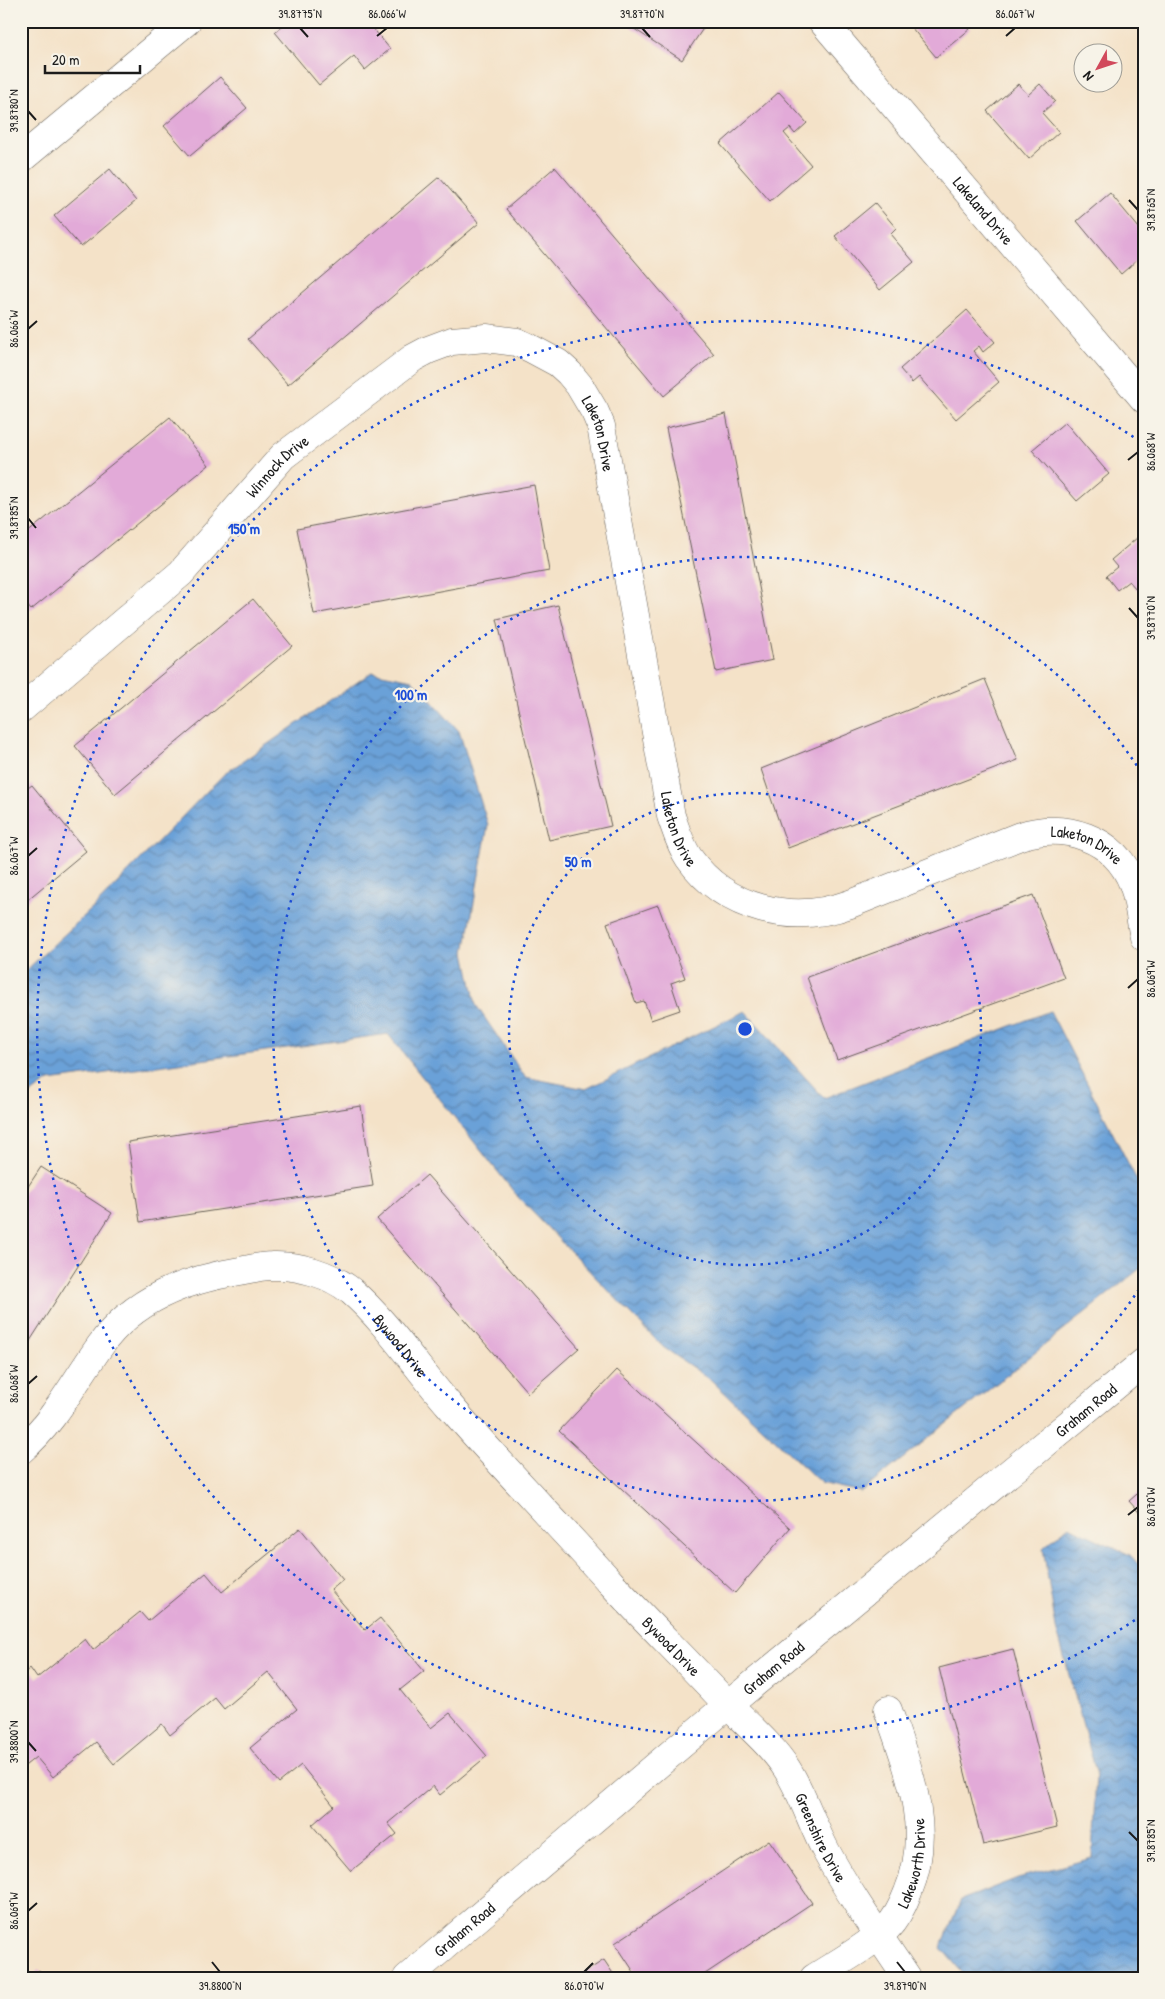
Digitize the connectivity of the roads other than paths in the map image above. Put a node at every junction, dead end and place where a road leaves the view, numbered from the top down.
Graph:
1 (187, 21) edge
2 (822, 21) edge
3 (21, 159) edge
4 (468, 339) joint
5 (1144, 399) edge
6 (21, 709) edge
7 (1144, 937) edge
8 (1144, 1362) edge
9 (21, 1450) edge
10 (728, 1704) junction
11 (888, 1710) dead end
12 (878, 1936) junction
13 (407, 1978) edge
14 (814, 1978) edge
15 (907, 1978) edge

1 - 3 street
2 - 5 street, Lakeland Drive
4 - 6 street, Winnock Drive
4 - 7 street, Laketon Drive
8 - 10 street, Graham Road
9 - 10 street, Bywood Drive
10 - 12 street, Greenshire Drive
10 - 13 street, Graham Road
11 - 12 street, Lakeworth Drive
12 - 14 street, Lakeworth Drive
12 - 15 street, Greenshire Drive

